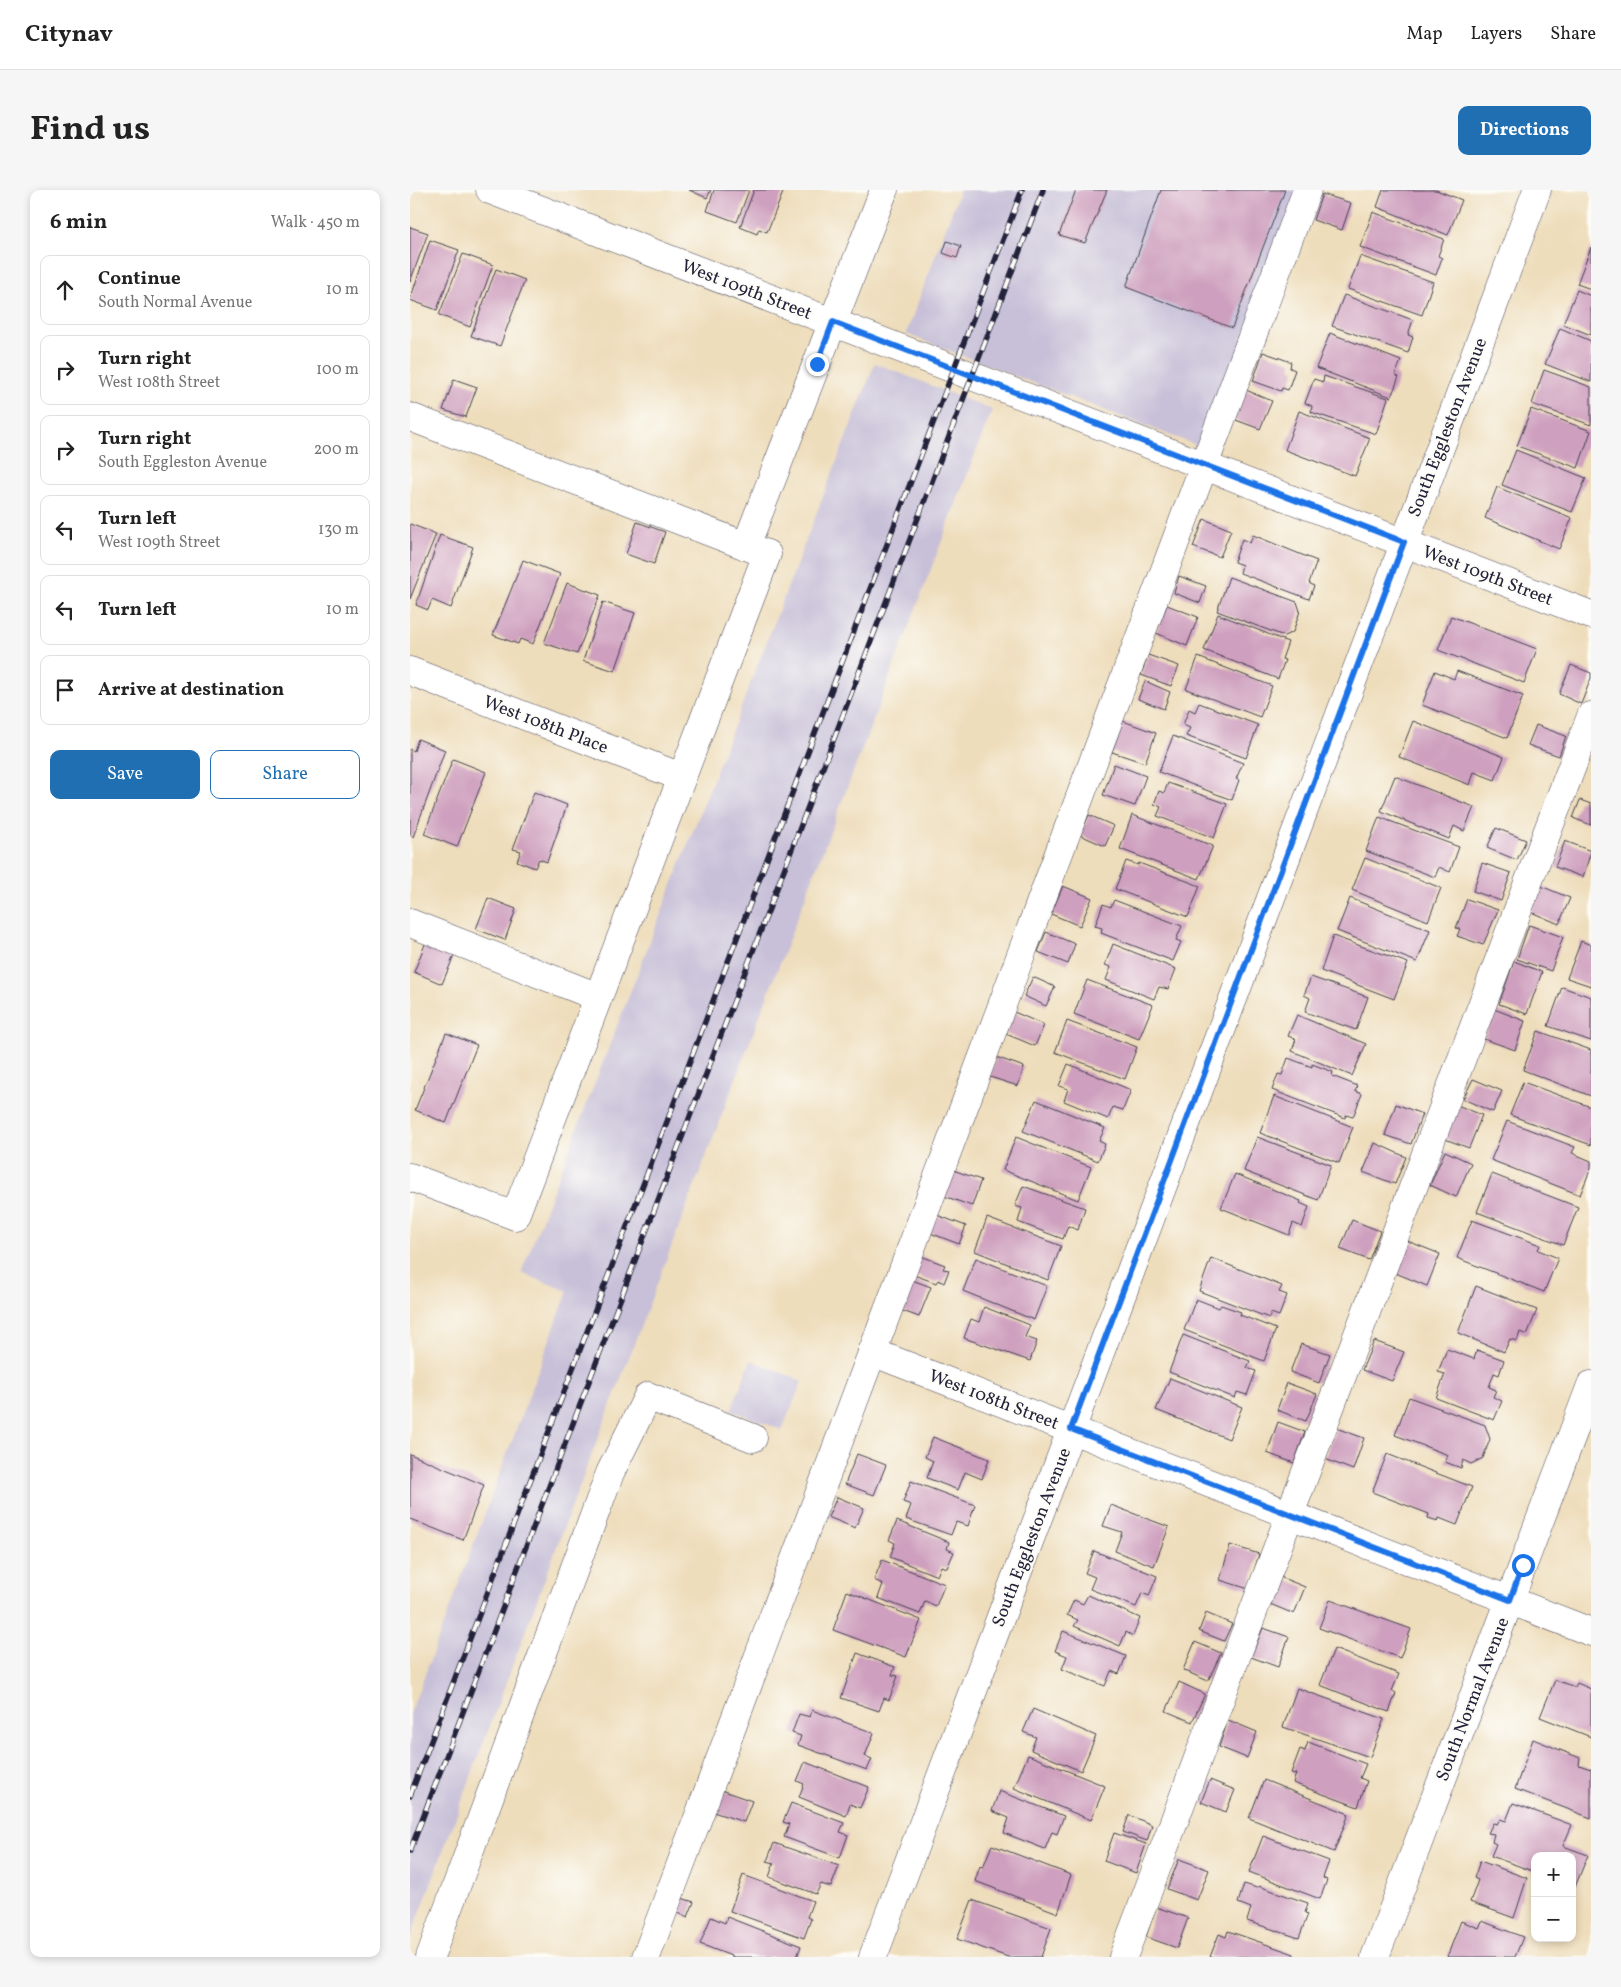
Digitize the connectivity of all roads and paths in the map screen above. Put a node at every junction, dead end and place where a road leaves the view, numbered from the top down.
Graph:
1 (490, 190) edge
2 (884, 190) edge
3 (1307, 190) edge
4 (1537, 190) edge
5 (833, 322) junction
6 (410, 417) edge
7 (1205, 466) junction
8 (1404, 542) junction
9 (746, 546) junction
10 (1591, 615) edge
11 (410, 671) edge
12 (1591, 716) edge
13 (681, 777) junction
14 (410, 923) edge
15 (598, 997) junction
16 (410, 1177) edge
17 (872, 1352) junction
18 (1591, 1385) edge
19 (1071, 1429) junction
20 (753, 1438) dead end
21 (1290, 1514) junction
22 (1510, 1600) junction
23 (1591, 1632) edge
24 (430, 1957) edge
25 (646, 1957) edge
26 (874, 1957) edge
27 (1123, 1957) edge
28 (1375, 1957) edge

1 - 5 street, West 109th Street
2 - 5 street
3 - 7 street
4 - 8 street, South Eggleston Avenue
5 - 7 street, West 109th Street
5 - 9 street
6 - 9 street
7 - 8 street, West 109th Street
7 - 17 street
8 - 10 street, West 109th Street
8 - 19 street, South Eggleston Avenue
9 - 13 street
11 - 13 street, West 108th Place
12 - 21 street
13 - 15 street
14 - 15 street
15 - 16 street
17 - 19 street, West 108th Street
17 - 25 street
18 - 22 street, South Normal Avenue
19 - 21 street, West 108th Street
19 - 26 street, South Eggleston Avenue
20 - 24 street
21 - 22 street, West 108th Street
21 - 27 street
22 - 23 street, West 108th Street
22 - 28 street, South Normal Avenue

